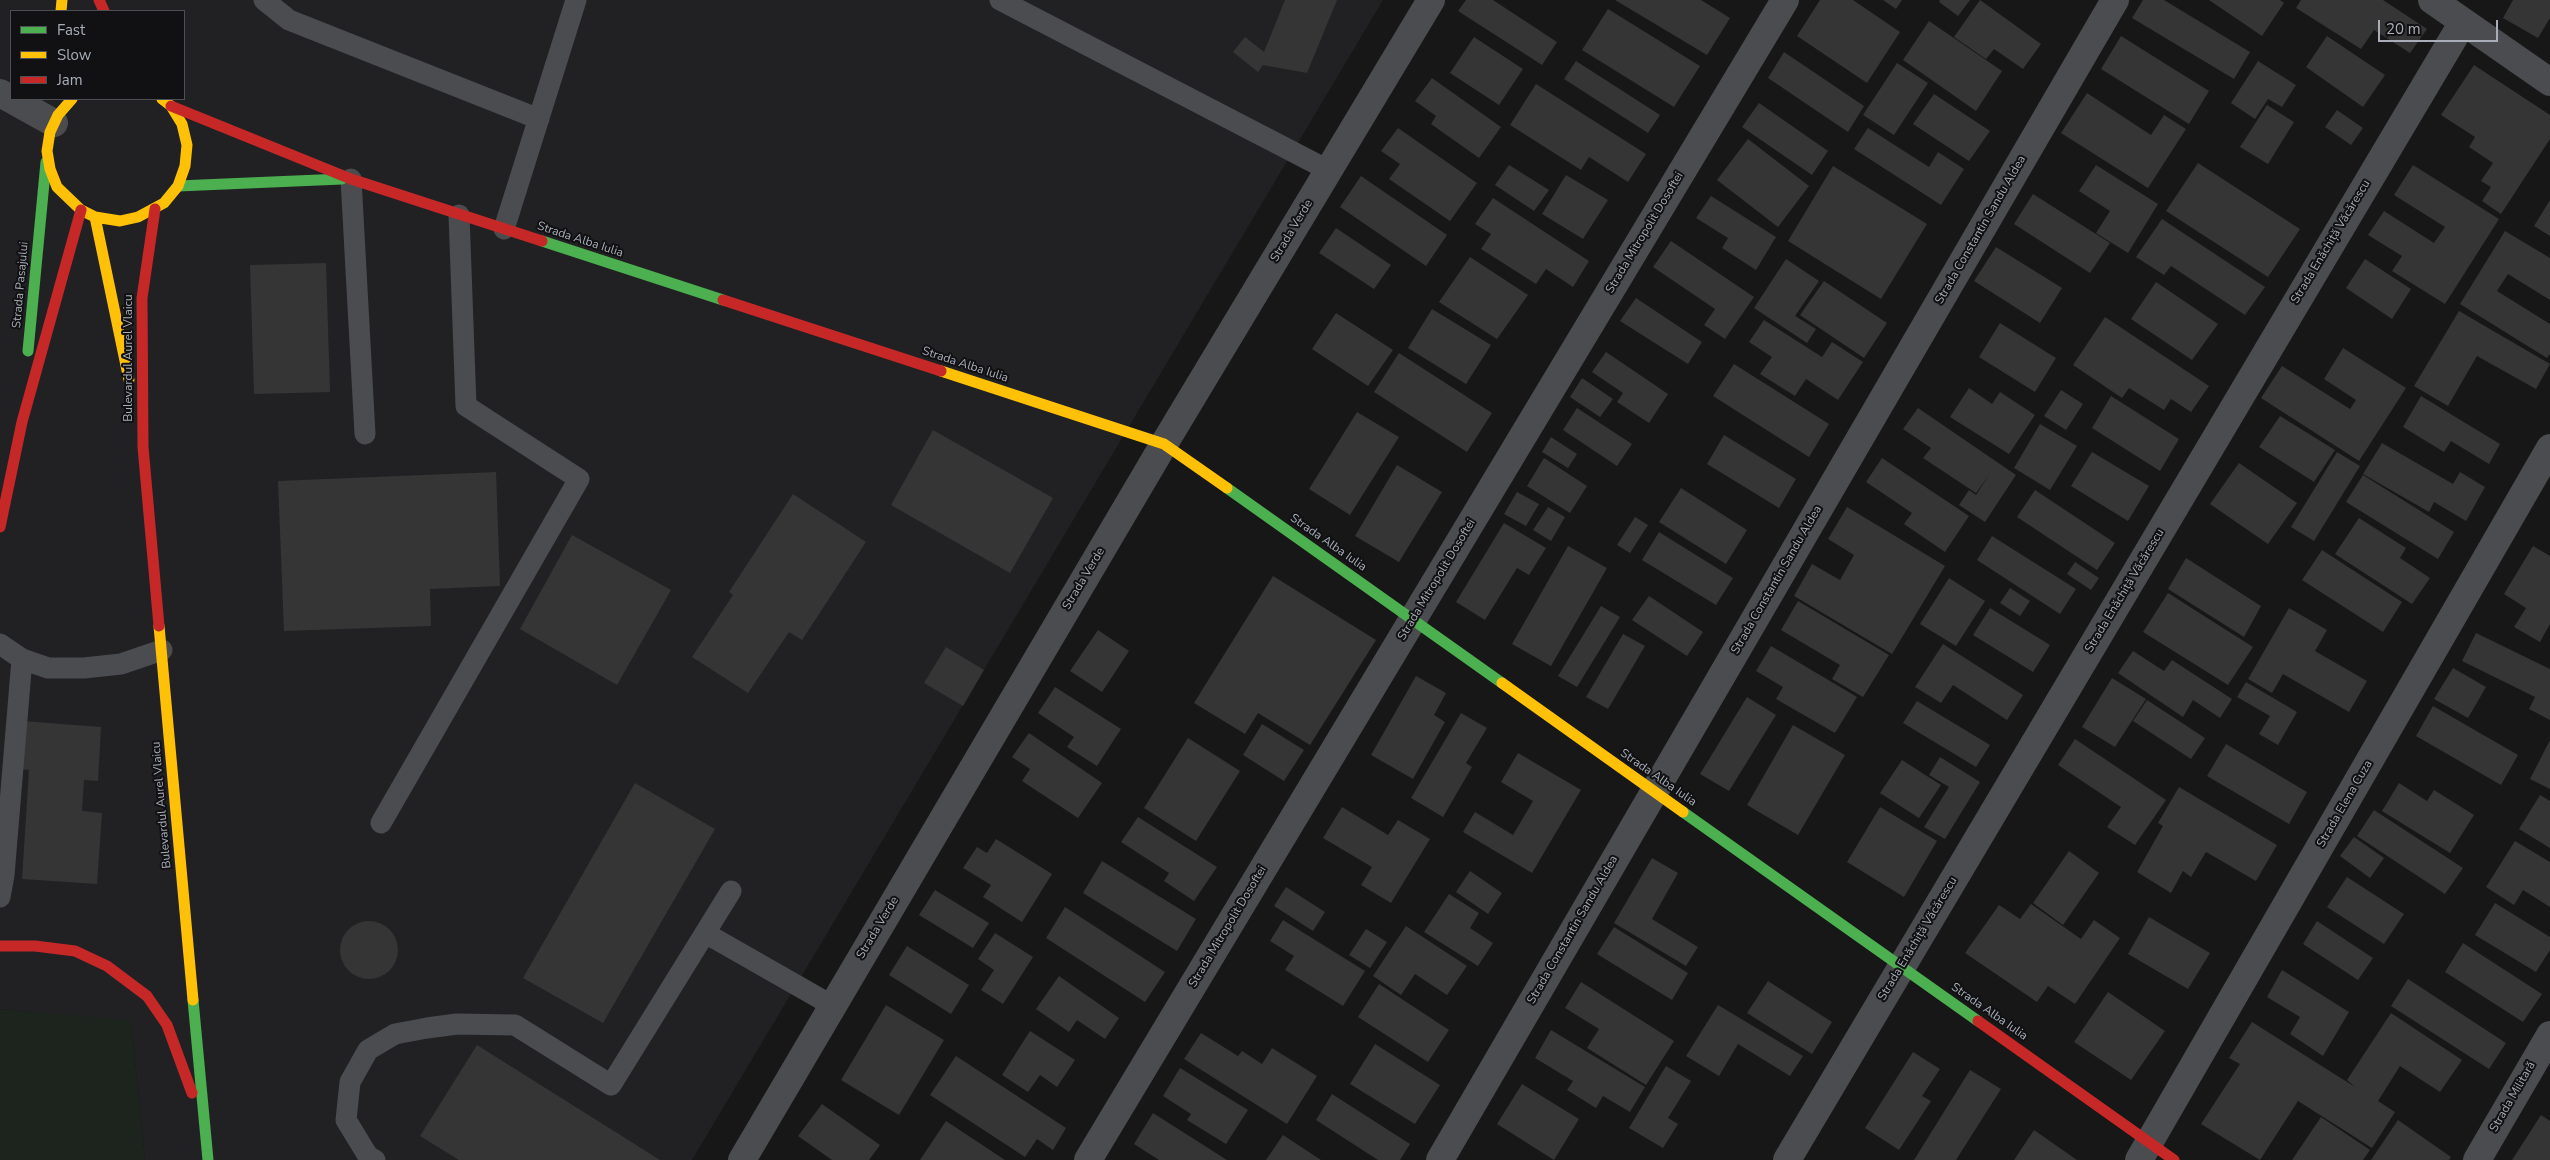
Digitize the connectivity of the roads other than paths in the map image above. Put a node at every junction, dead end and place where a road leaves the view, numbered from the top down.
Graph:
1 (264, 0) edge
2 (576, 0) edge
3 (1000, 0) edge
4 (1431, 0) edge
5 (1785, 0) edge
6 (2115, 0) edge
7 (2432, 0) edge
8 (2463, 22) junction
9 (2550, 82) edge
10 (21, 100) edge
11 (71, 100) edge
12 (166, 102) edge
13 (57, 112) edge
14 (539, 119) junction
15 (47, 151) junction
16 (1328, 170) junction
17 (351, 179) junction
18 (178, 186) junction
19 (155, 209) junction
20 (80, 210) junction
21 (459, 215) junction
22 (95, 217) junction
23 (504, 229) junction
24 (22, 422) junction
25 (365, 434) dead end
26 (1164, 444) junction
27 (143, 447) junction
28 (2550, 448) edge
29 (0, 527) edge
30 (1412, 620) junction
31 (0, 644) edge
32 (162, 650) junction
33 (22, 660) junction
34 (1654, 791) junction
35 (380, 823) dead end
36 (731, 891) dead end
37 (0, 897) edge
38 (705, 932) junction
39 (0, 946) edge
40 (1901, 967) junction
41 (832, 1006) junction
42 (2550, 1035) edge
43 (205, 1130) junction
44 (2147, 1154) edge
45 (208, 1160) edge
46 (375, 1160) edge
47 (742, 1160) edge
48 (1088, 1160) edge
49 (1440, 1160) edge
50 (1787, 1160) edge
51 (2174, 1160) edge
52 (2477, 1160) edge

1 - 14 lane
2 - 14 lane
3 - 16 lane
4 - 16 street, Strada Verde
5 - 30 street, Strada Mitropolit Dosoftei
6 - 34 street, Strada Constantin Sandu Aldea
7 - 8 street
8 - 9 street
8 - 40 street, Strada Enăchiță Văcărescu
10 - 13 street
11 - 13 main road
12 - 17 main road, Strada Alba Iulia
12 - 18 main road
13 - 15 main road, Strada Pasajului
14 - 23 lane
15 - 20 main road
15 - 24 main road, Strada Pasajului
16 - 26 street, Strada Verde
17 - 18 main road, Strada Alba Iulia
17 - 21 main road, Strada Alba Iulia
17 - 25 lane
18 - 19 main road
19 - 22 main road
19 - 27 main road, Bulevardul Aurel Vlaicu
20 - 22 main road
20 - 24 main road, Strada Pasajului
21 - 23 main road, Strada Alba Iulia
21 - 35 lane
22 - 27 main road, Bulevardul Aurel Vlaicu
23 - 26 main road, Strada Alba Iulia
24 - 29 main road, Strada Pasajului
26 - 30 main road, Strada Alba Iulia
26 - 41 street, Strada Verde
27 - 32 main road, Bulevardul Aurel Vlaicu
28 - 44 street, Strada Elena Cuza
30 - 34 main road, Strada Alba Iulia
30 - 48 street, Strada Mitropolit Dosoftei
31 - 33 lane
32 - 33 lane
32 - 43 main road, Bulevardul Aurel Vlaicu
33 - 37 lane
34 - 40 main road, Strada Alba Iulia
34 - 49 street, Strada Constantin Sandu Aldea
36 - 38 lane
38 - 41 lane
38 - 46 lane
39 - 43 main road
40 - 44 main road, Strada Alba Iulia
40 - 50 street, Strada Enăchiță Văcărescu
41 - 47 street, Strada Verde
42 - 52 street, Strada Militară
43 - 45 main road, Bulevardul Aurel Vlaicu
44 - 51 main road, Strada Alba Iulia

